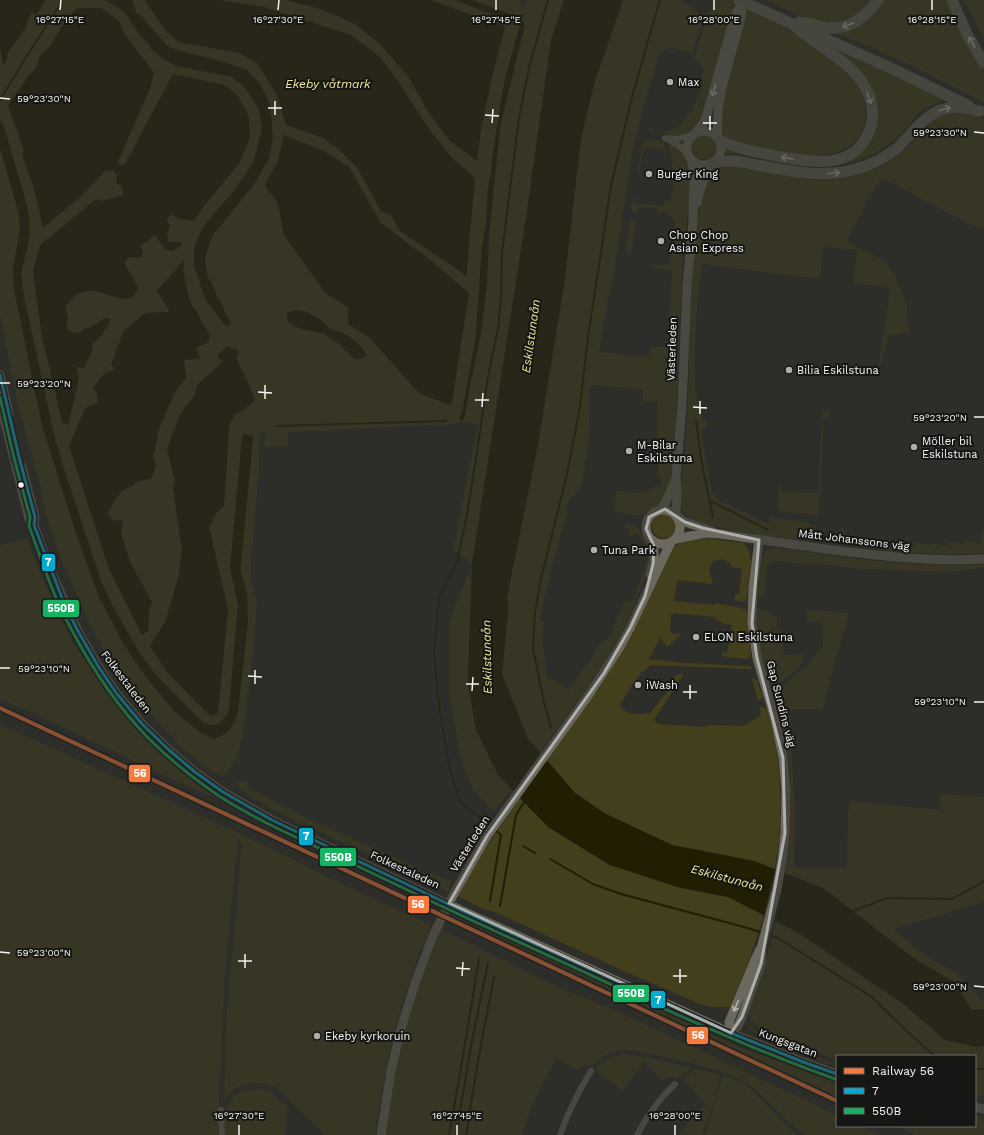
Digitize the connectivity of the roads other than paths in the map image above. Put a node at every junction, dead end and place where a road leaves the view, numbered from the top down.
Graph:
1 (739, 0) edge
2 (744, 0) edge
3 (751, 0) edge
4 (878, 0) edge
5 (952, 0) edge
6 (767, 10) junction
7 (796, 23) junction
8 (984, 63) edge
9 (983, 111) edge
10 (695, 133) junction
11 (719, 139) junction
12 (690, 157) junction
13 (711, 164) junction
14 (692, 222) junction
15 (0, 375) edge
16 (0, 403) edge
17 (676, 476) junction
18 (661, 509) junction
19 (677, 516) junction
20 (34, 525) junction
21 (721, 534) junction
22 (650, 538) junction
23 (674, 540) junction
24 (759, 540) junction
25 (984, 559) edge
26 (645, 596) junction
27 (731, 1033) junction
28 (591, 1070) dead end
29 (836, 1074) edge
30 (675, 1084) dead end
31 (221, 1110) dead end
32 (222, 1135) edge
33 (381, 1135) edge
34 (560, 1135) edge
35 (637, 1135) edge

1 - 6 highway
2 -> 10 main road
2 - 11 main road
3 - 6 highway
4 -> 7 highway
8 -> 5 highway
6 - 7 highway
7 - 9 highway
7 -> 11 highway
13 -> 9 highway
10 - 11 main road
10 - 12 main road
10 - 12 street
11 - 13 main road
12 - 13 main road
12 - 14 main road, Västerleden
13 - 14 main road, Västerleden
14 - 17 main road, Västerleden
15 - 20 main road, Folkestaleden
16 - 20 main road, Folkestaleden
17 - 18 main road, Västerleden
17 - 19 main road, Västerleden
18 - 19 main road
18 - 22 main road
19 - 21 main road, Mått Johanssons väg
19 - 23 main road
20 - 27 main road, Folkestaleden
21 - 23 main road, Mått Johanssons väg
21 - 24 main road, Mått Johanssons väg
22 - 23 main road
22 - 26 main road, Västerleden
23 - 26 main road, Västerleden
24 - 25 main road, Mått Johanssons väg
24 - 27 main road, Gap Sundins väg
26 - 33 main road, Västerleden
27 - 29 main road, Kungsgatan
28 - 34 street
30 - 35 street
31 - 32 street

